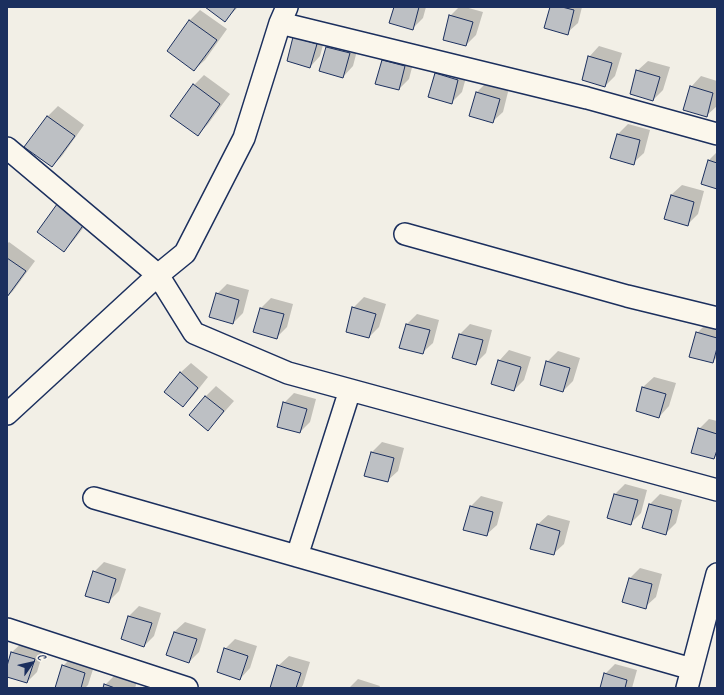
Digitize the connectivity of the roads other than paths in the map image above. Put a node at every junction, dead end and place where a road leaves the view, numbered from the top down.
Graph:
1 (284, 15) edge
2 (717, 134) edge
3 (7, 148) edge
4 (405, 234) dead end
5 (158, 275) junction
6 (717, 318) edge
7 (350, 390) junction
8 (7, 414) edge
9 (717, 490) edge
10 (94, 498) dead end
11 (297, 556) junction
12 (717, 574) edge
13 (7, 629) edge
14 (689, 678) edge
15 (187, 688) edge

1 - 2 lane
1 - 5 lane
3 - 5 lane
4 - 6 lane
5 - 7 lane
5 - 8 lane
7 - 9 lane
7 - 11 lane
10 - 11 lane
11 - 14 lane
12 - 14 lane
13 - 15 lane

